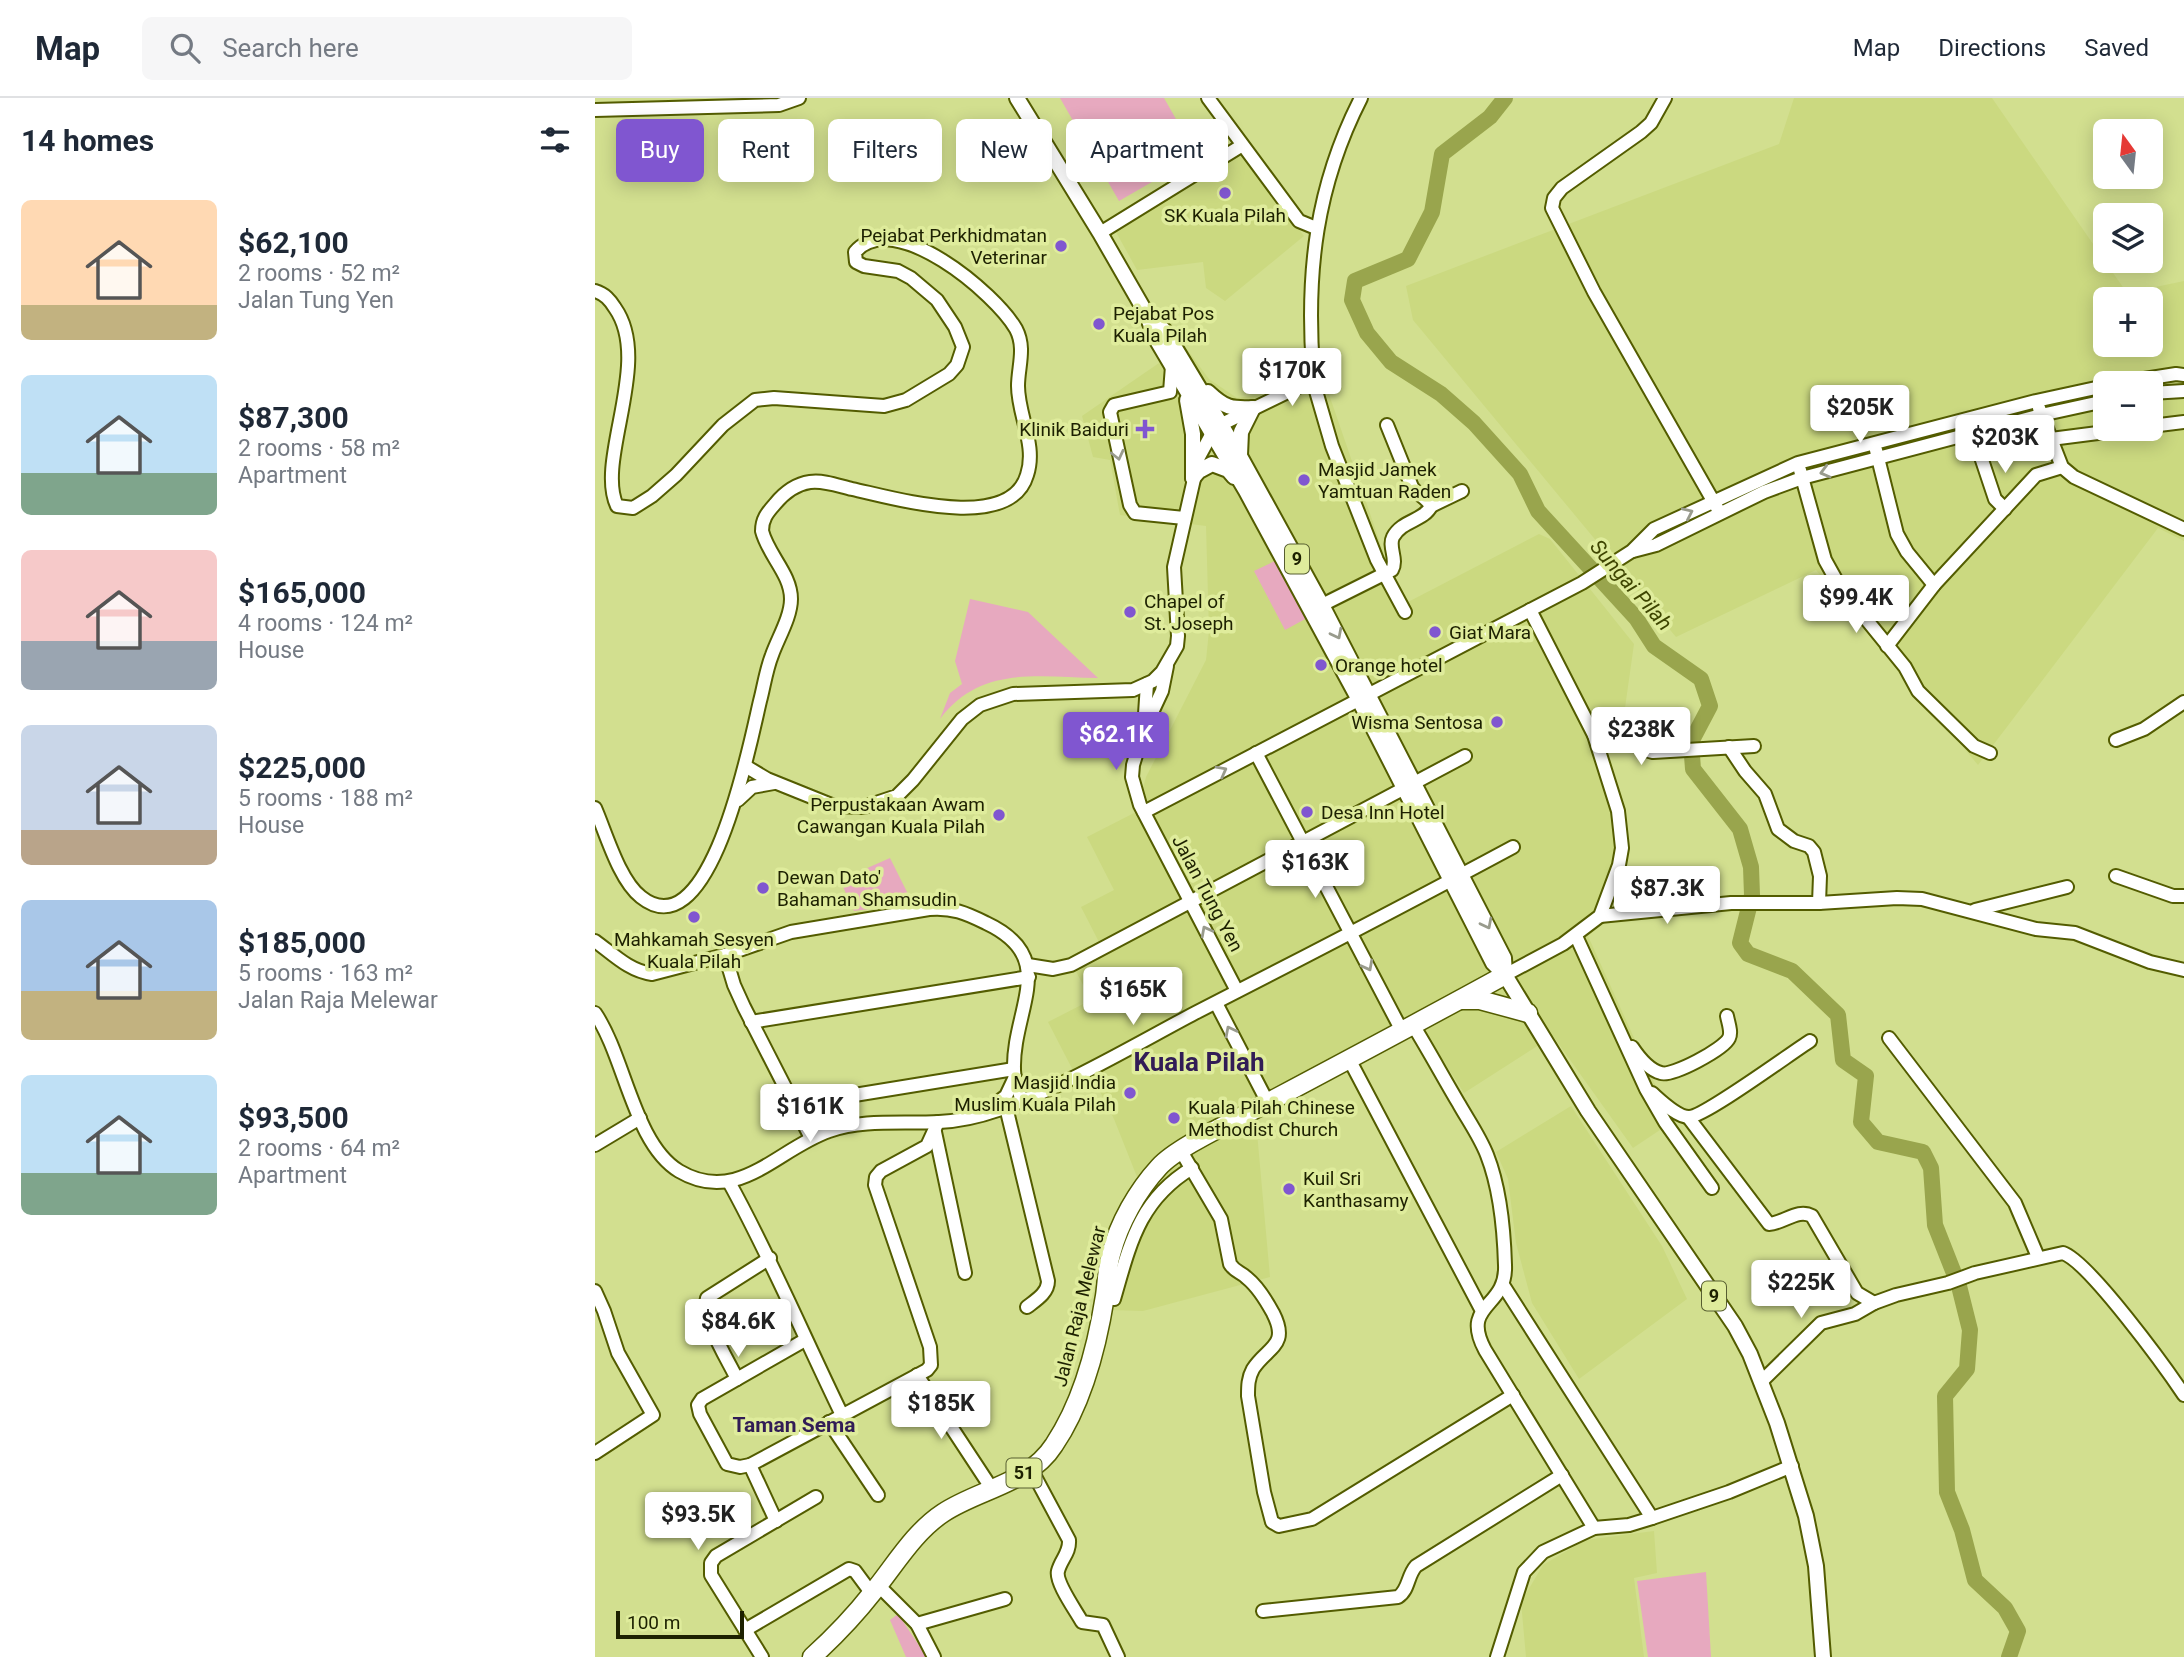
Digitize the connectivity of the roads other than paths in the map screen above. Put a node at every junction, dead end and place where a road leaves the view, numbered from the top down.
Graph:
1 (799, 98) edge
2 (1017, 98) edge
3 (1208, 98) edge
4 (1360, 98) edge
5 (1665, 98) edge
6 (595, 110) edge
7 (1241, 146) junction
8 (1316, 228) junction
9 (1100, 233) junction
10 (595, 291) edge
11 (1146, 313) junction
12 (1172, 366) junction
13 (2184, 375) edge
14 (2163, 376) edge
15 (1310, 379) junction
16 (1189, 382) junction
17 (2093, 389) edge
18 (2184, 391) edge
19 (2163, 392) edge
20 (2036, 401) junction
21 (2093, 404) edge
22 (1253, 408) junction
23 (2041, 415) junction
24 (2184, 422) edge
25 (1387, 425) dead end
26 (2163, 425) edge
27 (1217, 429) junction
28 (2093, 434) edge
29 (2051, 439) junction
30 (1874, 443) junction
31 (1240, 456) junction
32 (1981, 457) dead end
33 (1878, 458) junction
34 (1798, 463) junction
35 (2062, 467) junction
36 (1193, 478) junction
37 (1802, 478) junction
38 (1246, 491) junction
39 (1462, 491) dead end
40 (1431, 506) junction
41 (1717, 507) junction
42 (2005, 509) junction
43 (1184, 518) junction
44 (2184, 529) edge
45 (1384, 573) junction
46 (1934, 584) junction
47 (1322, 605) junction
48 (1530, 610) junction
49 (1405, 612) dead end
50 (1887, 646) junction
51 (1168, 663) junction
52 (1147, 684) junction
53 (1364, 697) junction
54 (2184, 702) edge
55 (1144, 729) junction
56 (1594, 735) junction
57 (2116, 740) dead end
58 (1754, 746) dead end
59 (1730, 747) junction
60 (1256, 753) junction
61 (1990, 754) dead end
62 (1465, 756) dead end
63 (747, 763) junction
64 (778, 783) junction
65 (1409, 785) junction
66 (752, 787) junction
67 (736, 803) junction
68 (595, 808) edge
69 (1144, 812) junction
70 (1302, 841) junction
71 (1513, 848) dead end
72 (2116, 876) dead end
73 (1456, 878) junction
74 (2067, 887) dead end
75 (2184, 896) edge
76 (1190, 900) junction
77 (1819, 903) junction
78 (1971, 910) junction
79 (1601, 916) junction
80 (1350, 933) junction
81 (1576, 936) junction
82 (595, 941) edge
83 (725, 954) junction
84 (2184, 970) edge
85 (1029, 971) junction
86 (1506, 975) junction
87 (1237, 991) junction
88 (1459, 1000) junction
89 (1216, 1003) junction
90 (595, 1013) edge
91 (1528, 1013) junction
92 (1727, 1016) dead end
93 (751, 1022) junction
94 (1408, 1028) junction
95 (1621, 1033) junction
96 (1889, 1038) dead end
97 (1810, 1041) dead end
98 (1349, 1059) junction
99 (1015, 1074) junction
100 (1066, 1080) junction
101 (1646, 1089) junction
102 (1022, 1101) junction
103 (1268, 1103) junction
104 (793, 1105) junction
105 (1006, 1107) junction
106 (1688, 1117) junction
107 (640, 1118) junction
108 (801, 1120) junction
109 (962, 1120) junction
110 (936, 1127) junction
111 (830, 1130) junction
112 (811, 1138) junction
113 (595, 1145) edge
114 (1181, 1151) junction
115 (787, 1152) junction
116 (1192, 1168) junction
117 (729, 1182) junction
118 (1712, 1188) dead end
119 (2038, 1257) junction
120 (770, 1258) junction
121 (965, 1273) dead end
122 (1503, 1285) junction
123 (595, 1291) edge
124 (1105, 1297) junction
125 (1874, 1303) junction
126 (1027, 1307) dead end
127 (1482, 1311) junction
128 (805, 1340) junction
129 (917, 1375) junction
130 (737, 1379) junction
131 (1762, 1381) junction
132 (1513, 1395) junction
133 (2184, 1395) edge
134 (842, 1415) junction
135 (829, 1422) junction
136 (595, 1452) edge
137 (750, 1465) junction
138 (1792, 1466) junction
139 (1031, 1469) junction
140 (1563, 1475) junction
141 (992, 1489) junction
142 (878, 1495) dead end
143 (816, 1497) dead end
144 (1652, 1518) junction
145 (776, 1521) junction
146 (1594, 1528) junction
147 (875, 1590) junction
148 (1005, 1599) dead end
149 (1263, 1611) dead end
150 (917, 1624) junction
151 (745, 1630) junction
152 (762, 1657) edge
153 (812, 1657) edge
154 (934, 1657) edge
155 (1118, 1657) edge
156 (1496, 1657) edge
157 (1823, 1657) edge

1 - 6 street
2 - 9 main road, 9
3 - 7 street
4 - 8 street
5 - 41 street
7 - 8 street
7 - 9 street
8 - 15 street
9 - 11 main road, 9
10 - 63 street
11 - 12 main road, 9
11 - 16 main road, 9
12 - 16 main road, 9
12 -> 43 street
13 - 14 street
15 - 22 street
15 - 45 street
16 - 22 main road
16 - 27 main road, 9
16 - 36 main road
17 - 20 street
18 - 19 street
20 - 23 street
20 - 30 street
21 - 23 street
22 - 27 street
22 - 31 main road
23 - 29 street
23 - 33 street
24 - 26 street
25 - 40 street
27 - 31 main road, 9
27 - 36 street
27 - 38 main road, 9
28 - 29 street
29 - 35 street
30 - 33 street
30 - 34 street
31 - 47 main road, 9
32 - 42 street
33 -> 37 street
33 - 46 street
34 - 37 street
34 - 41 street
35 - 42 street
35 - 44 street
36 - 38 main road
36 - 43 street
37 - 41 street
37 - 50 street
38 - 53 main road, 9
39 - 40 street
40 - 45 street
41 - 48 street
42 - 46 street
43 - 51 street
45 - 47 street
45 - 49 street
46 - 50 street
47 -> 53 main road, 9
48 - 53 street
48 - 56 street
50 - 61 street
51 - 52 street
51 - 55 street
52 - 55 street
52 - 64 street
53 - 60 street
53 - 65 main road, 9
54 - 57 street
55 - 69 street, Jalan Tung Yen
56 - 59 street
56 - 79 street
58 - 59 street
59 - 77 street
69 -> 60 street
60 - 70 street
62 - 65 street
63 - 64 street
63 - 66 street
63 - 67 street
64 - 66 street
65 - 70 street
65 - 73 main road, 9
66 - 67 street
67 - 68 street
69 - 76 street, Jalan Tung Yen
70 - 76 street
70 - 80 street
71 - 73 street
72 - 75 street
73 - 80 street
73 - 86 main road, 9
74 - 78 street
76 - 85 street
87 -> 76 street, Jalan Tung Yen
77 - 78 street
77 - 79 street
78 - 84 street
79 - 81 street
80 - 87 street
80 -> 94 street
81 - 86 street
81 - 95 street
82 - 83 street
83 - 85 street
83 - 93 street
85 - 93 street
85 - 99 street
86 - 88 highway, Jalan Raja Melewar / 51
86 - 91 main road, 9
87 - 89 street
88 - 91 highway
88 - 94 highway, Jalan Raja Melewar / 51
89 - 100 street
103 -> 89 street
90 - 107 street
91 - 131 main road, 9
92 - 95 street
93 - 104 street
94 - 98 highway, Jalan Raja Melewar / 51
94 - 122 street
95 - 101 street
96 - 119 street
97 - 106 street
98 - 103 highway, Jalan Raja Melewar / 51
98 - 127 street
99 - 100 street
99 - 102 street
99 - 104 street
99 - 109 street
100 - 102 street
101 - 106 street
101 - 118 street
102 - 105 street
103 - 114 highway, Jalan Raja Melewar / 51
104 - 108 street
105 - 109 street
105 - 126 street
106 - 125 street
107 - 113 street
107 - 117 street
108 - 111 street
108 - 112 street
108 - 115 street
109 - 110 street
110 - 111 street
110 - 121 street
110 - 129 street
111 - 112 street
112 - 115 street
114 - 116 street
114 - 124 highway, Jalan Raja Melewar / 51
115 - 117 street
116 - 124 street
116 - 132 street
117 - 120 street
119 - 125 street
119 - 133 street
120 - 128 street
120 - 130 street
122 - 127 street
122 - 144 street
123 - 136 street
124 - 139 highway, Jalan Raja Melewar / 51
125 - 131 street
127 - 132 street
128 - 130 street
128 - 134 street
129 - 134 street
129 - 141 street
130 - 137 street
131 - 138 main road, 9
132 - 140 street
134 - 135 street
135 - 137 street
135 - 142 street
137 - 145 street
138 - 144 street
138 - 157 main road, 9
139 - 141 highway, Jalan Raja Melewar / 51
139 - 155 street
140 - 146 street
140 - 149 street
141 - 147 highway, Jalan Raja Melewar / 51
143 - 145 street
144 - 146 street
145 - 151 street
146 - 156 street
147 - 150 street
147 - 151 street
147 - 153 highway, Jalan Raja Melewar / 51
148 - 150 street
150 - 154 street
151 - 152 street

